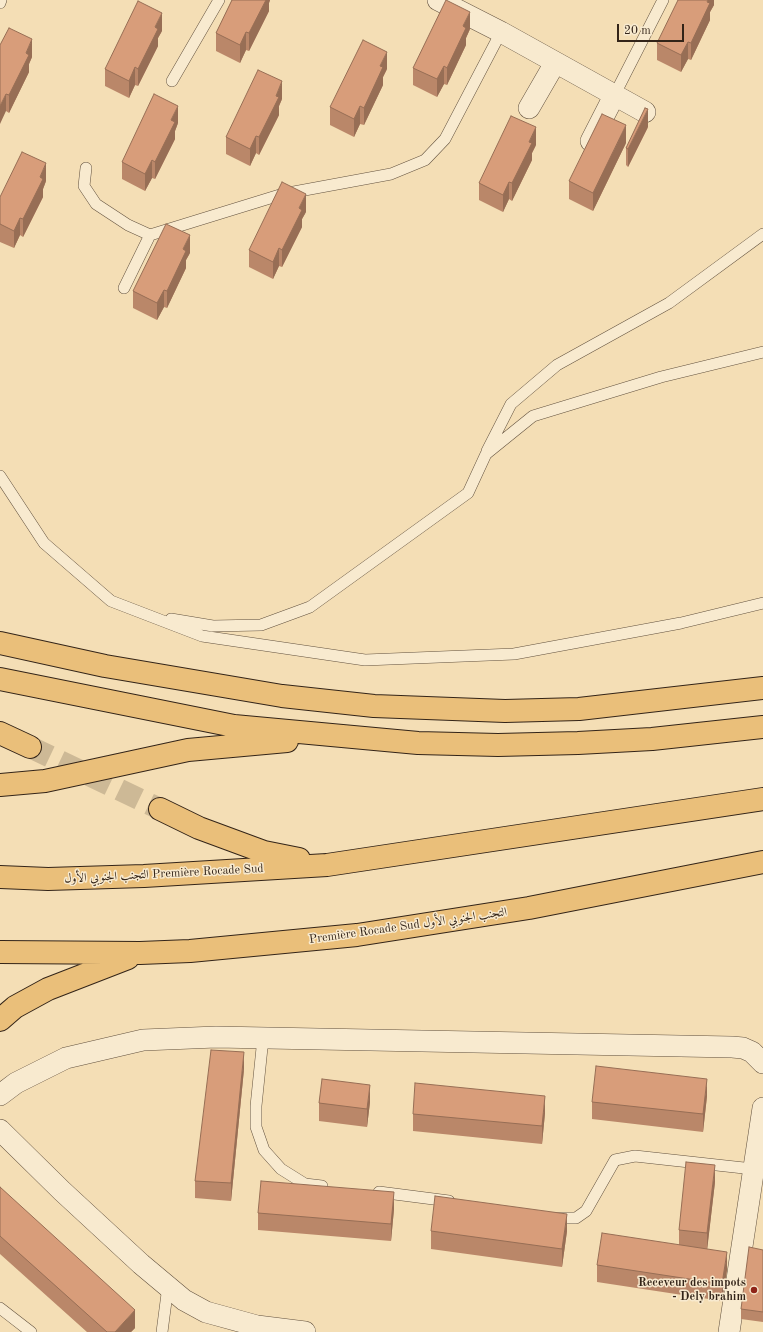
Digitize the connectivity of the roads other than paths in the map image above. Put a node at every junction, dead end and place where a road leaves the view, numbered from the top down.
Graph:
1 (2, 0) edge
2 (219, 0) edge
3 (438, 0) edge
4 (663, 0) edge
5 (0, 3) edge
6 (468, 7) edge
7 (501, 32) junction
8 (555, 63) junction
9 (172, 81) dead end
10 (614, 96) junction
11 (529, 108) dead end
12 (644, 112) edge
13 (583, 155) edge
14 (86, 168) dead end
15 (763, 234) edge
16 (150, 236) junction
17 (124, 288) dead end
18 (763, 352) edge
19 (486, 454) junction
20 (0, 476) edge
21 (763, 603) edge
22 (150, 616) junction
23 (0, 644) edge
24 (0, 679) edge
25 (763, 688) edge
26 (763, 727) edge
27 (0, 733) edge
28 (338, 737) junction
29 (30, 747) tunnel mouth
30 (0, 785) edge
31 (763, 799) edge
32 (160, 809) tunnel mouth
33 (763, 862) edge
34 (327, 865) junction
35 (0, 877) edge
36 (0, 952) edge
37 (140, 953) junction
38 (0, 1020) edge
39 (263, 1038) junction
40 (763, 1063) edge
41 (0, 1095) edge
42 (763, 1108) edge
43 (0, 1130) edge
44 (753, 1169) junction
45 (335, 1188) edge
46 (365, 1191) edge
47 (456, 1203) edge
48 (540, 1217) edge
49 (168, 1286) junction
50 (0, 1308) edge
51 (32, 1332) edge
52 (162, 1332) edge
53 (305, 1332) edge
54 (729, 1332) edge

1 - 5 lane
2 - 9 lane
3 - 6 street
4 - 10 lane
6 - 7 street
7 - 8 street
7 - 16 lane
8 - 10 street
8 - 11 street
10 - 12 street
10 - 13 street
14 - 16 lane
15 - 19 lane
16 - 17 lane
18 - 19 lane
19 - 22 lane
20 - 22 lane
21 - 22 lane
23 - 25 highway
24 - 28 highway
26 - 28 highway
27 - 29 highway
28 - 30 highway
31 - 34 highway
32 - 34 highway
33 - 37 highway, Première Rocade Sud التجنب الجنوبي الأول
34 - 35 highway, التجنب الجنوبي الأول Première Rocade Sud
36 - 37 highway, Première Rocade Sud التجنب الجنوبي الأول
37 - 38 highway
39 - 40 street
39 - 41 street
39 - 45 lane
42 - 44 street
43 - 49 street
44 - 48 lane
44 - 54 street
46 - 47 lane
49 - 52 lane
49 - 53 street
50 - 51 lane

